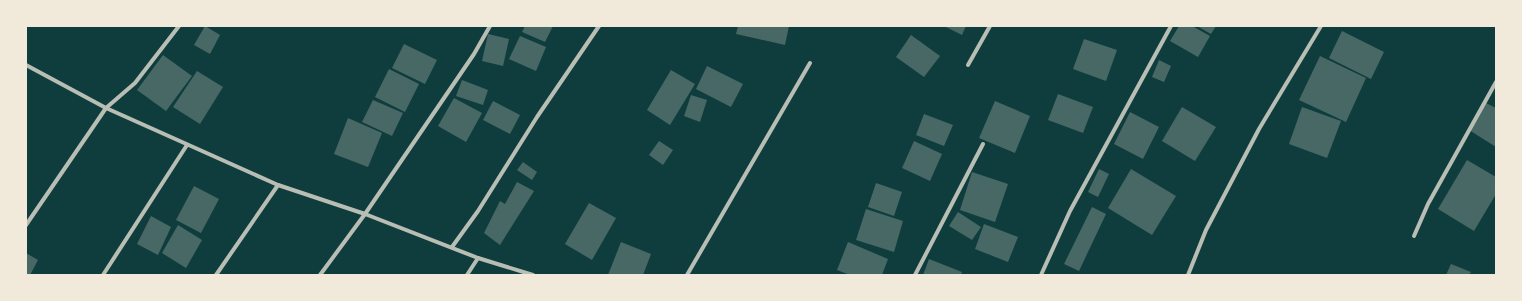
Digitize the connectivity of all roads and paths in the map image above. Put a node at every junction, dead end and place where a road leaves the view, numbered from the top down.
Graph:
1 (179, 26) edge
2 (490, 26) edge
3 (599, 26) edge
4 (990, 26) edge
5 (1171, 26) edge
6 (1321, 26) edge
7 (810, 62) dead end
8 (26, 64) edge
9 (968, 65) dead end
10 (1496, 82) edge
11 (106, 108) junction
12 (983, 144) dead end
13 (187, 145) junction
14 (278, 185) junction
15 (365, 214) junction
16 (26, 225) edge
17 (1414, 236) dead end
18 (452, 247) junction
19 (478, 258) junction
20 (103, 275) edge
21 (216, 275) edge
22 (320, 275) edge
23 (467, 275) edge
24 (533, 275) edge
25 (687, 275) edge
26 (914, 275) edge
27 (1041, 275) edge
28 (1188, 275) edge

1 - 11 street
2 - 15 street
3 - 18 street
4 - 9 street
5 - 27 street
6 - 28 street
7 - 25 street
8 - 11 street
10 - 17 street
11 - 13 street
11 - 16 street
12 - 26 street
13 - 14 street
13 - 20 street
14 - 15 street
14 - 21 street
15 - 18 street
15 - 22 street
18 - 19 street
19 - 23 street
19 - 24 street

